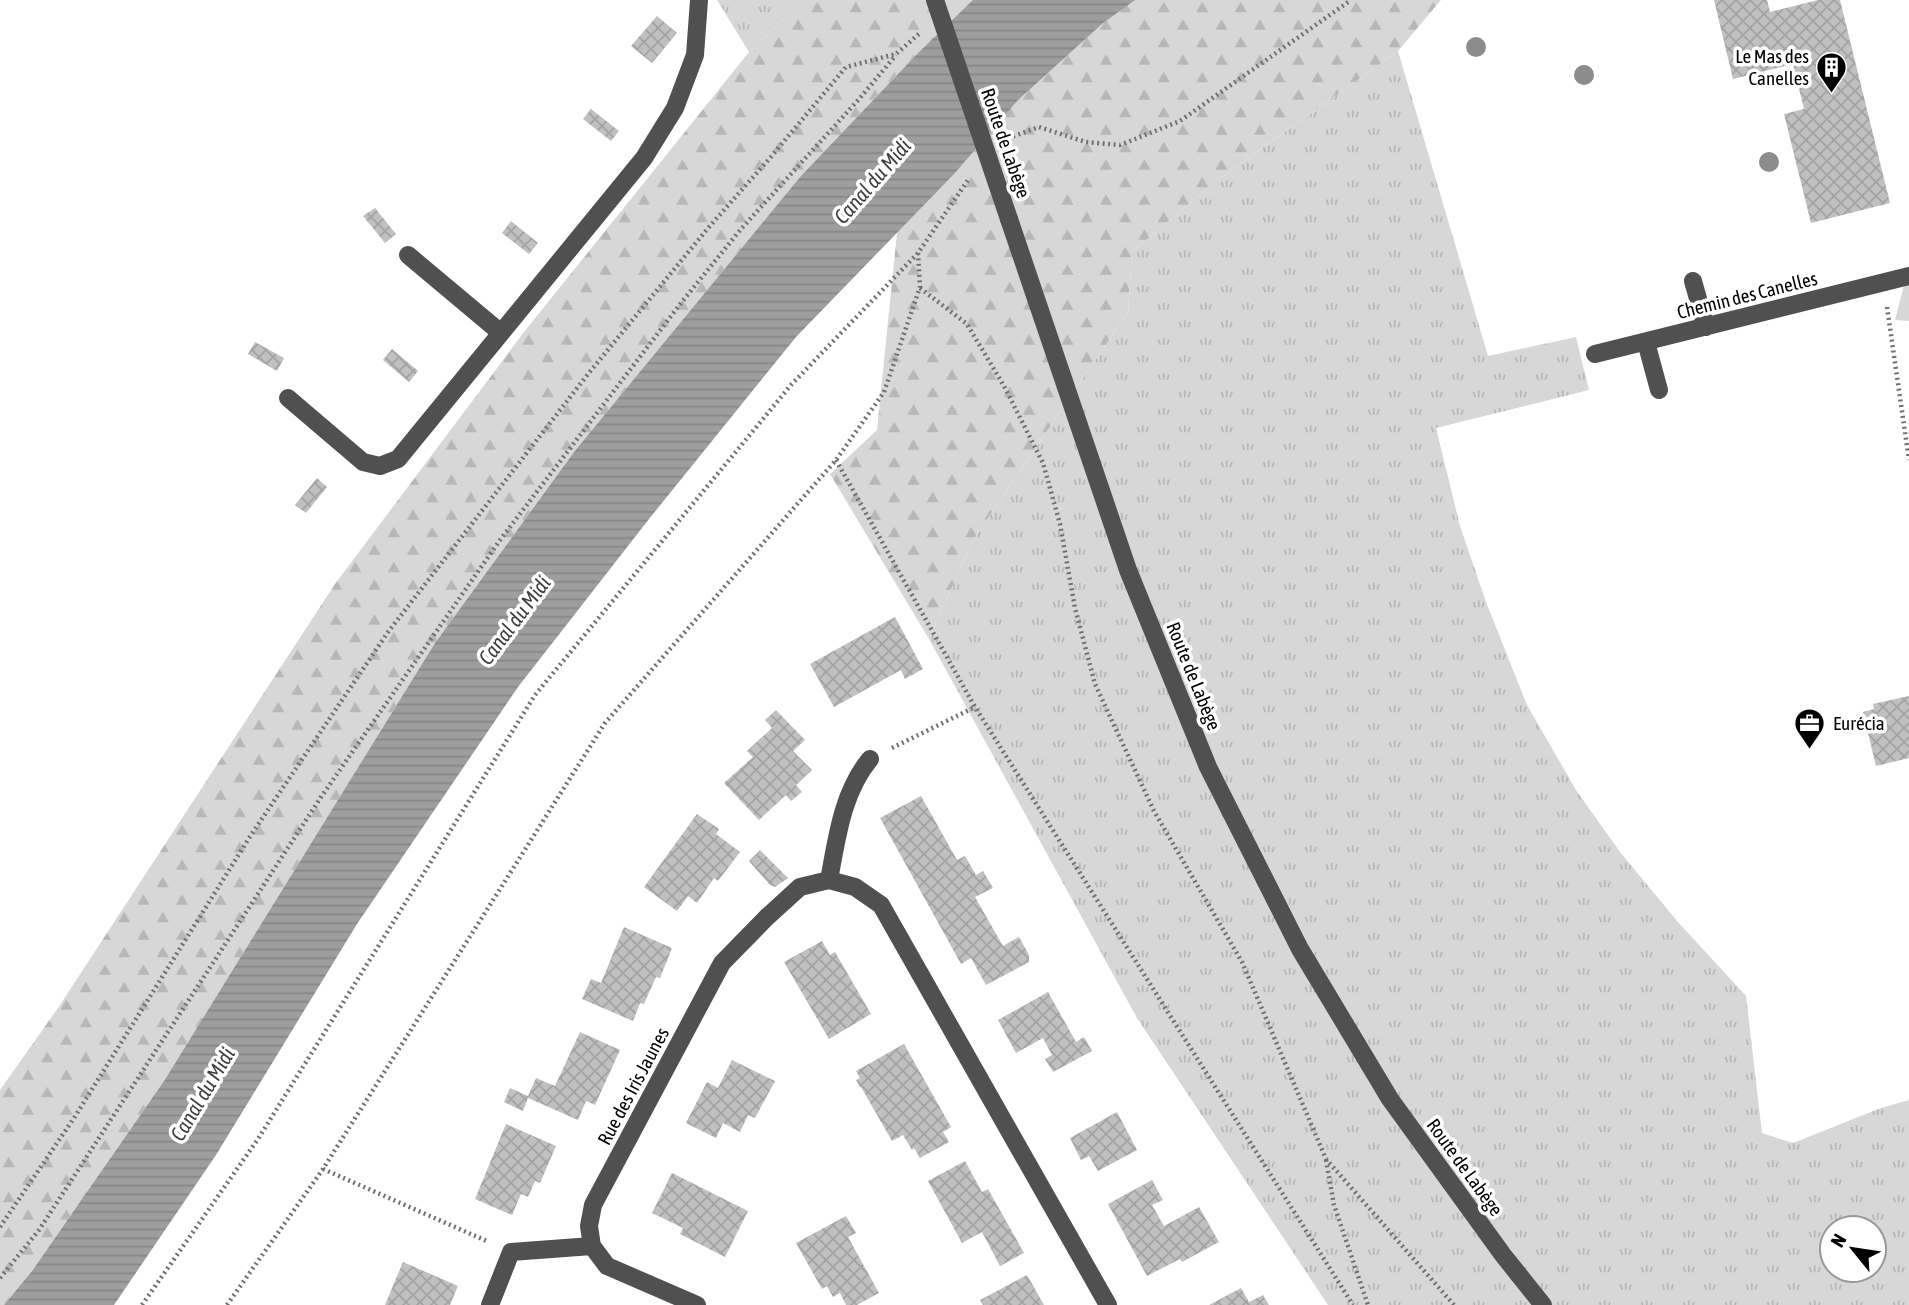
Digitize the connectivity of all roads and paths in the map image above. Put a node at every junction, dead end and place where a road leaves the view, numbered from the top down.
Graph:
1 (699, 0) edge
2 (935, 0) edge
3 (1351, 0) edge
4 (926, 27) dead end
5 (896, 54) junction
6 (1039, 127) dead end
7 (408, 255) dead end
8 (1909, 275) edge
9 (1693, 281) dead end
10 (1883, 282) junction
11 (920, 287) junction
12 (1706, 327) junction
13 (501, 333) junction
14 (1646, 342) junction
15 (1595, 355) dead end
16 (1659, 390) dead end
17 (288, 398) dead end
18 (836, 460) junction
19 (1909, 460) edge
20 (975, 707) junction
21 (870, 759) joint
22 (829, 880) junction
23 (1326, 1159) junction
24 (323, 1169) junction
25 (0, 1227) edge
26 (592, 1246) junction
27 (511, 1252) junction
28 (0, 1278) edge
29 (142, 1305) edge
30 (227, 1305) edge
31 (489, 1305) edge
32 (697, 1305) edge
33 (1108, 1305) edge
34 (1353, 1305) edge
35 (1368, 1305) edge
36 (1454, 1305) edge
37 (1544, 1305) edge

1 - 13 street
2 - 37 street, Route de Labège, bridge
3 - 6 path
4 - 5 path
5 - 25 path
5 - 28 path
7 - 13 street
8 - 10 street, Chemin des Canelles
9 - 12 street
10 - 12 street, Chemin des Canelles
10 - 19 path
11 - 18 path
11 - 23 path
11 - 29 path
12 - 14 street, Chemin des Canelles
13 - 17 street
14 - 15 street, Chemin des Canelles
14 - 16 street
18 - 20 path
18 - 24 path
20 - 21 path
20 - 34 path
21 - 22 street
22 - 26 street, Rue des Iris Jaunes
22 - 33 street
23 - 35 path
23 - 36 path
24 - 27 path
24 - 30 path
26 - 27 street
26 - 32 street
27 - 31 street

